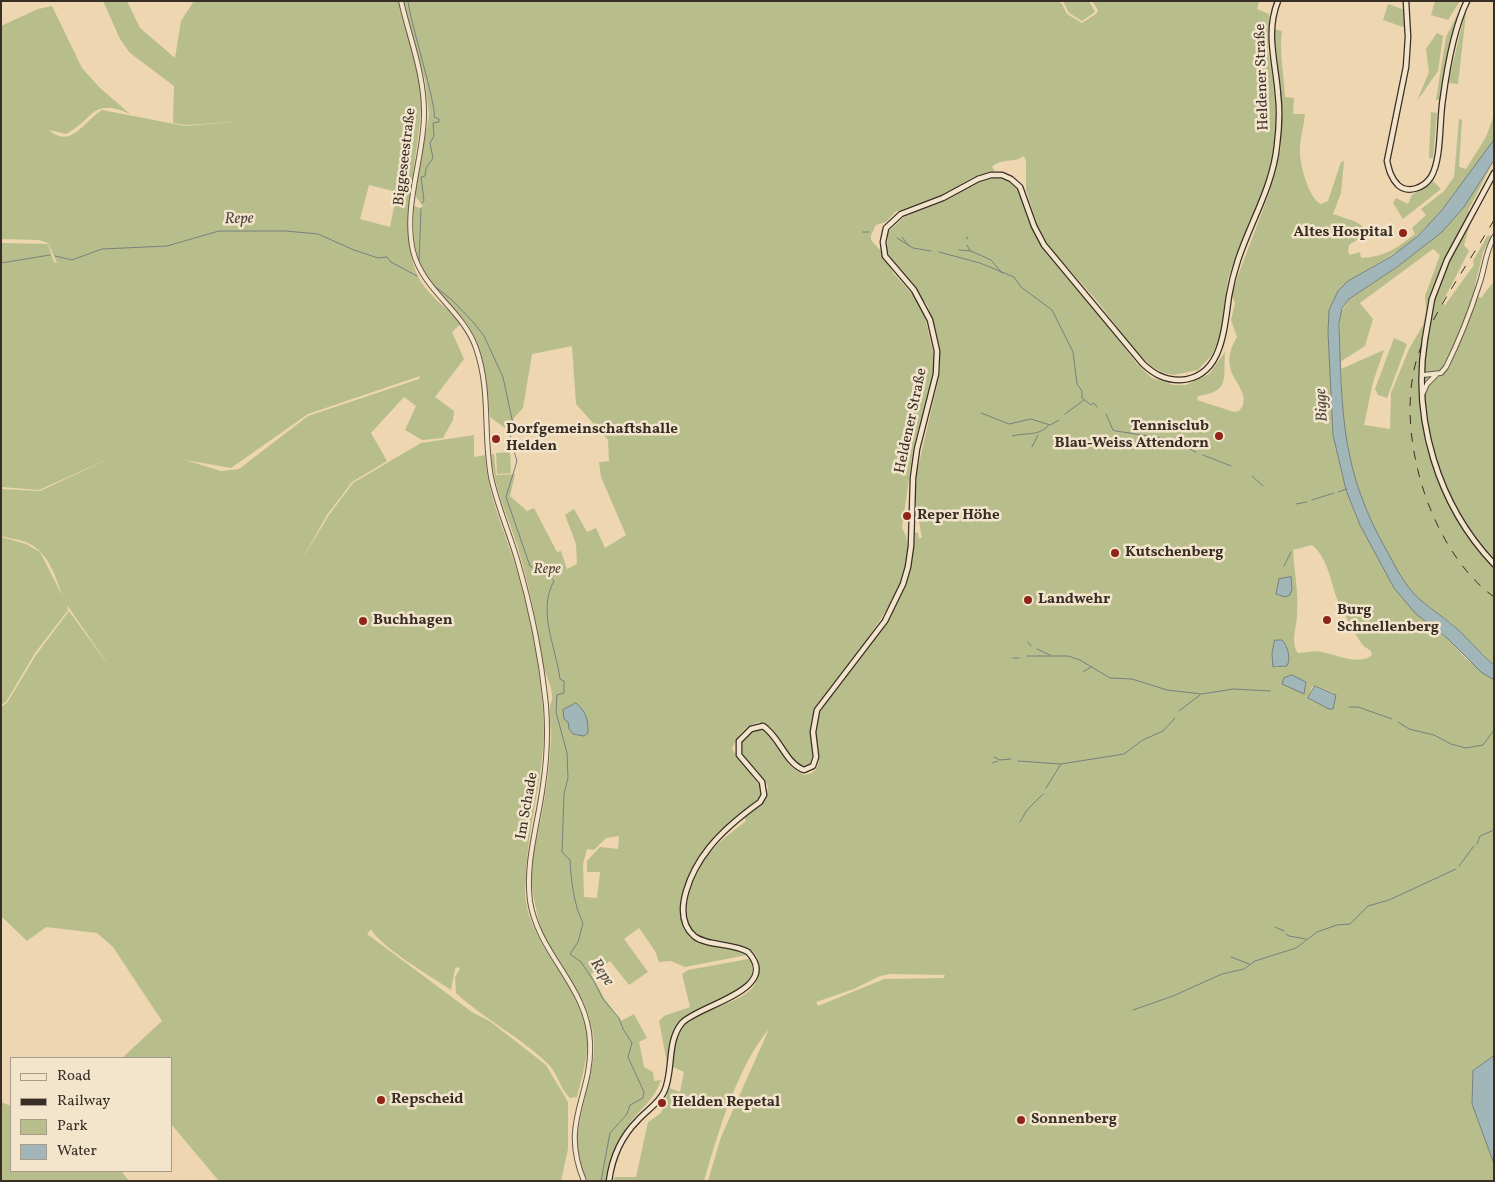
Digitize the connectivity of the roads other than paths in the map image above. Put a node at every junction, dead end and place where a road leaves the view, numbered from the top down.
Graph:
1 (401, 1) edge
2 (1278, 1) edge
3 (1406, 1) edge
4 (1466, 1) edge
5 (1494, 172) edge
6 (1494, 238) edge
7 (1423, 375) junction
8 (1436, 375) junction
9 (1423, 393) junction
10 (487, 424) joint
11 (1494, 564) edge
12 (584, 1181) edge
13 (609, 1181) edge

1 - 10 street, Biggeseestraße
2 - 13 main road, Heldener Straße
3 - 4 main road
5 - 7 main road, bridge
6 - 8 street
7 - 8 street
7 - 9 main road
8 - 9 street
9 - 11 main road
10 - 12 street, Im Schade

